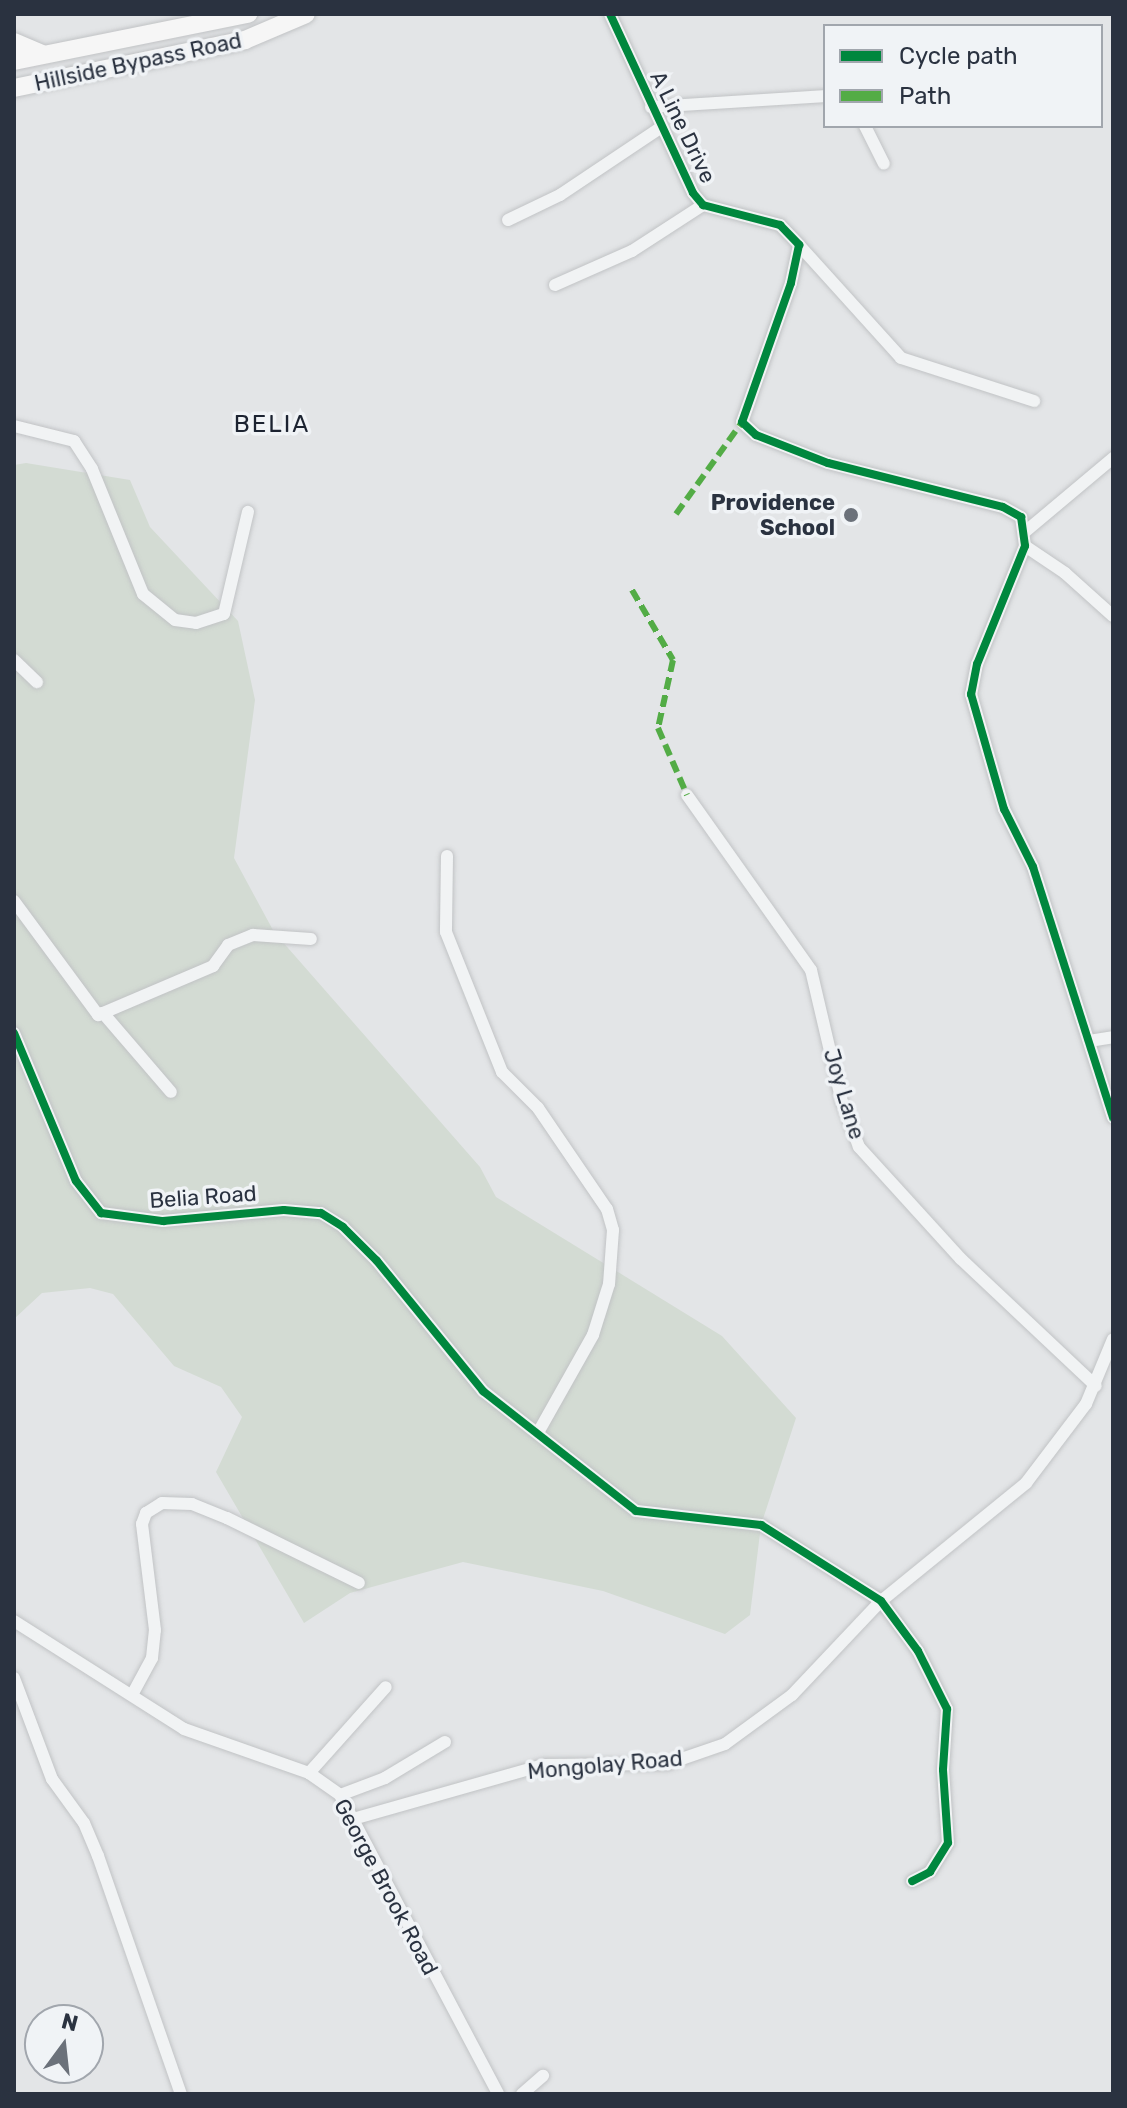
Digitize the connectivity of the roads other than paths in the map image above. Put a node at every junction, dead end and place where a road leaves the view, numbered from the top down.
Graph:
1 (248, 14) edge
2 (306, 14) edge
3 (610, 14) edge
4 (14, 42) edge
5 (42, 54) junction
6 (14, 61) edge
7 (14, 88) edge
8 (823, 96) edge
9 (651, 107) junction
10 (660, 128) junction
11 (866, 128) edge
12 (884, 164) dead end
13 (703, 205) junction
14 (508, 220) dead end
15 (799, 245) junction
16 (555, 285) dead end
17 (1034, 401) dead end
18 (14, 426) edge
19 (1113, 458) edge
20 (248, 512) dead end
21 (1026, 531) junction
22 (1025, 546) junction
23 (1113, 616) edge
24 (14, 660) edge
25 (37, 682) dead end
26 (687, 795) dead end
27 (447, 856) dead end
28 (14, 901) edge
29 (311, 939) dead end
30 (103, 1013) junction
31 (14, 1033) edge
32 (1113, 1037) edge
33 (1089, 1041) junction
34 (171, 1092) dead end
35 (1113, 1118) edge
36 (1113, 1339) edge
37 (1109, 1369) edge
38 (1096, 1386) junction
39 (539, 1431) junction
40 (359, 1583) dead end
41 (881, 1601) junction
42 (14, 1621) edge
43 (14, 1678) edge
44 (386, 1687) dead end
45 (132, 1695) junction
46 (445, 1742) dead end
47 (309, 1773) junction
48 (340, 1795) junction
49 (353, 1819) junction
50 (912, 1881) dead end
51 (543, 2076) dead end
52 (181, 2094) edge
53 (498, 2094) edge
54 (522, 2094) edge

1 - 5 main road, Hillside Bypass Road
2 - 7 main road, Hillside Bypass Road
3 - 9 street, A Line Drive
4 - 5 main road
5 - 6 main road, Hillside Bypass Road
8 - 9 street
9 - 10 street, A Line Drive
10 - 13 street, A Line Drive
10 - 14 street
11 - 12 street
13 - 15 street, A Line Drive
13 - 16 street
15 - 17 street, A Line Drive
15 - 21 street
18 - 20 street
19 - 21 street
21 - 22 street
22 - 23 street
22 - 33 street
24 - 25 street
26 - 38 street, Joy Lane
27 - 39 street
28 - 30 street
29 - 30 street
30 - 34 street
31 - 39 street, Belia Road
32 - 33 street
33 - 35 street
36 - 37 street, Mongolay Road
37 - 38 street, Mongolay Road
38 - 41 street, Mongolay Road
39 - 41 street, Belia Road
40 - 45 street
41 - 49 street, Mongolay Road
41 - 50 street
42 - 45 street, George Brook Road
43 - 52 street
44 - 47 street
45 - 47 street, George Brook Road
46 - 48 street
47 - 48 street, George Brook Road
48 - 49 street, George Brook Road
49 - 53 street, George Brook Road
51 - 54 street

